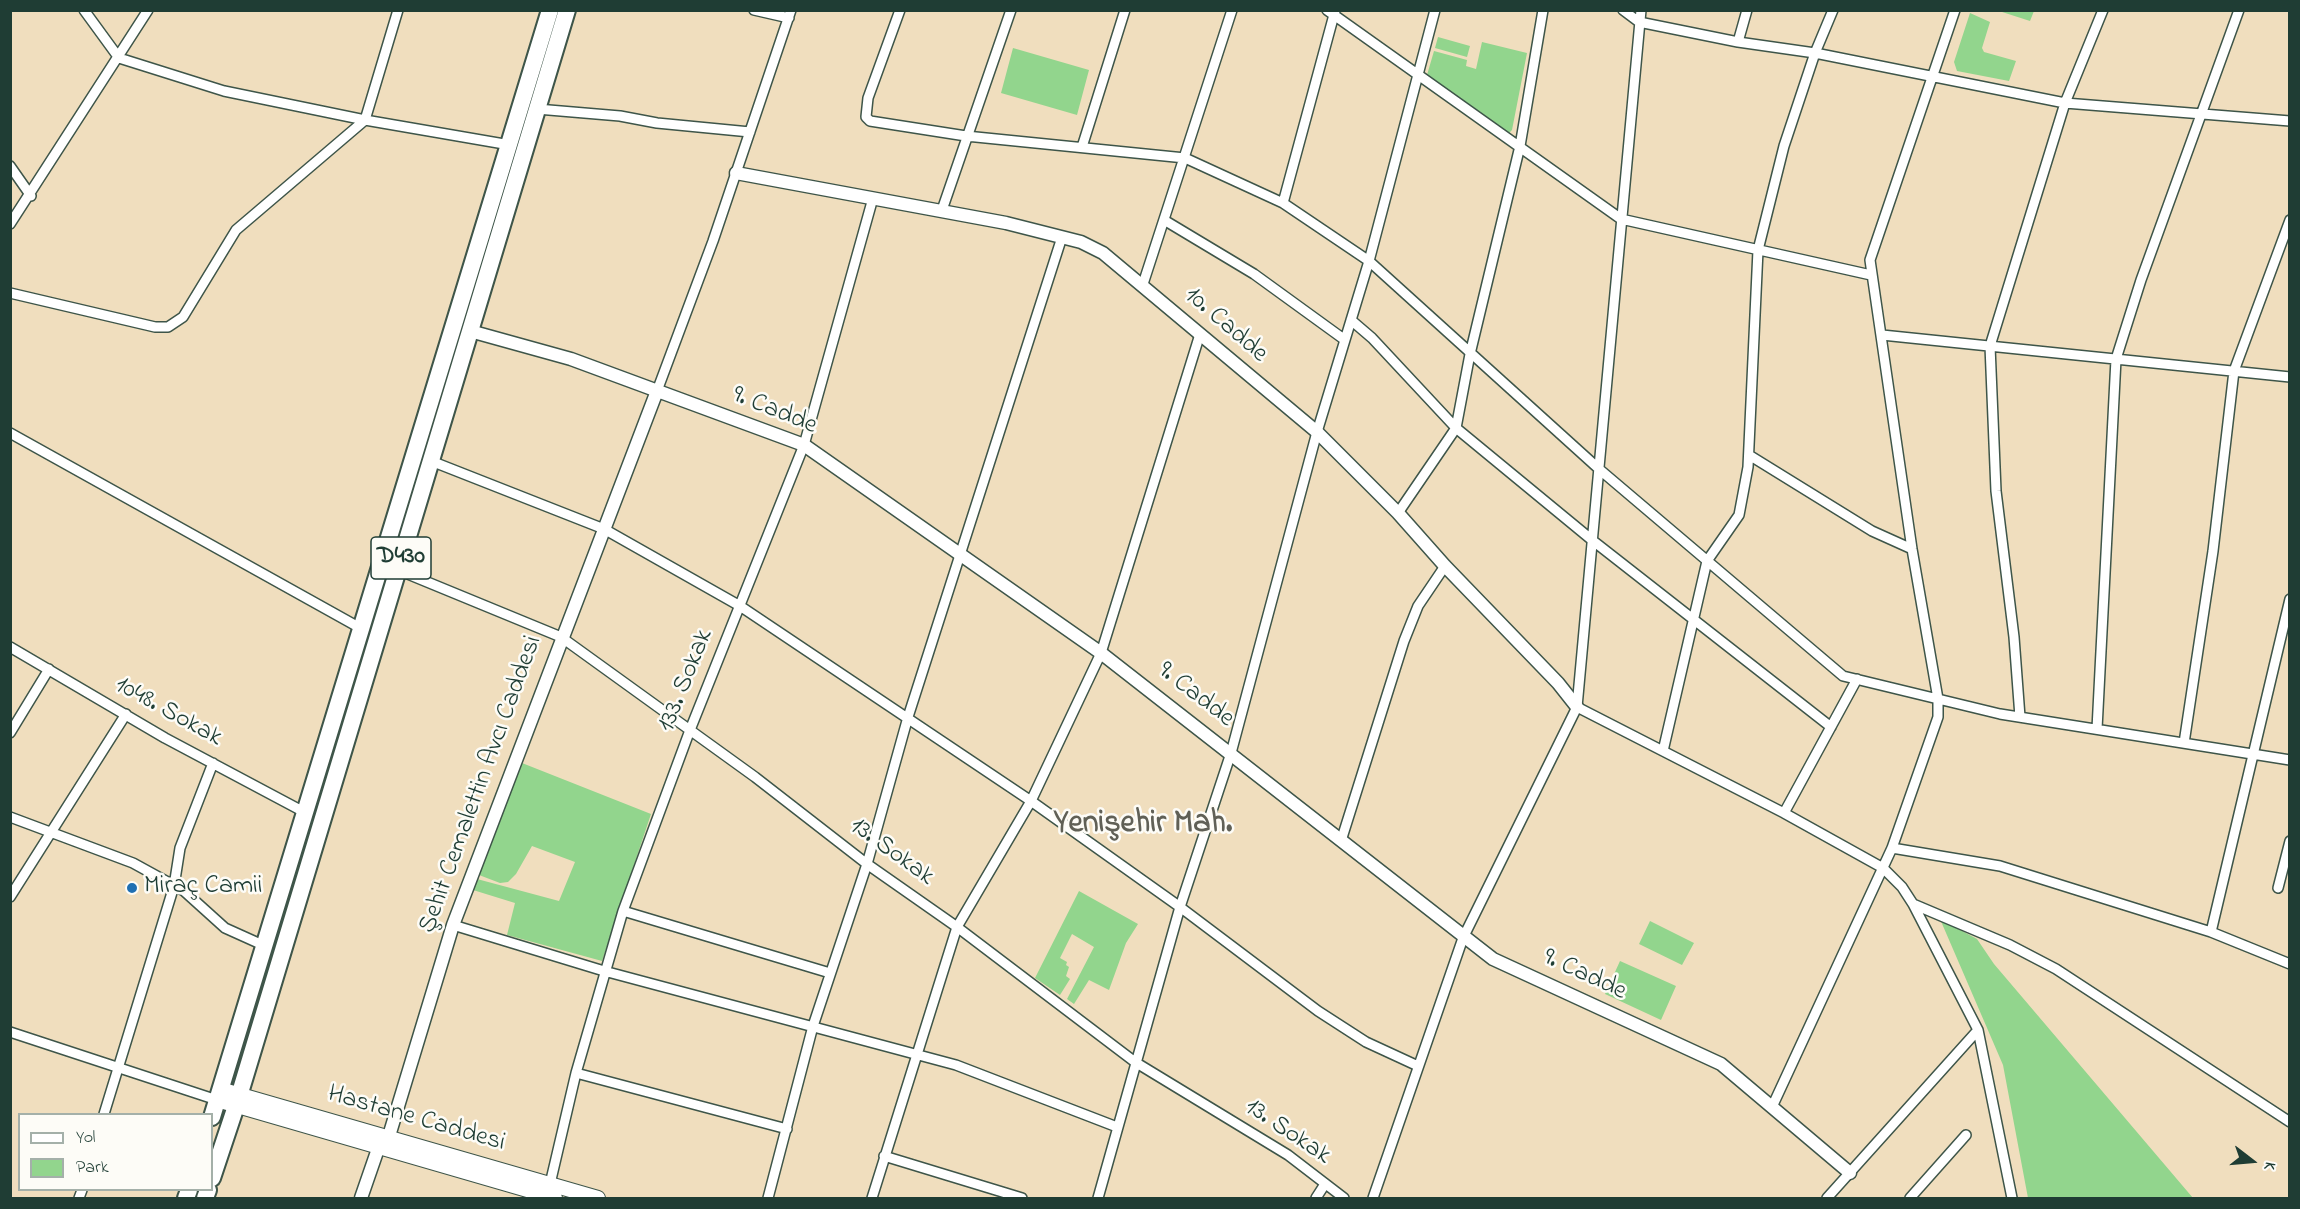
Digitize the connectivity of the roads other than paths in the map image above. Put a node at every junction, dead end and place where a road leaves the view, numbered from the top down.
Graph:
1 (84, 10) edge
2 (148, 10) edge
3 (398, 10) edge
4 (550, 10) edge
5 (567, 10) edge
6 (754, 10) edge
7 (900, 10) edge
8 (1011, 10) edge
9 (1125, 10) edge
10 (1232, 10) edge
11 (1435, 10) edge
12 (1543, 10) edge
13 (1623, 10) edge
14 (1641, 10) edge
15 (1747, 10) edge
16 (1833, 10) edge
17 (1956, 10) edge
18 (2103, 10) edge
19 (2239, 10) edge
20 (1332, 12) edge
21 (790, 14) edge
22 (1639, 22) junction
23 (1738, 42) junction
24 (1815, 52) junction
25 (119, 58) junction
26 (1417, 75) junction
27 (1932, 75) junction
28 (2066, 103) junction
29 (537, 109) junction
30 (2199, 114) junction
31 (365, 120) junction
32 (2289, 121) edge
33 (750, 132) junction
34 (966, 136) junction
35 (510, 145) junction
36 (1520, 146) junction
37 (1082, 147) junction
38 (1185, 158) junction
39 (10, 166) edge
40 (736, 173) junction
41 (31, 196) junction
42 (873, 198) junction
43 (1283, 203) junction
44 (942, 210) junction
45 (1621, 219) junction
46 (1164, 220) junction
47 (2289, 220) edge
48 (10, 224) edge
49 (1062, 237) junction
50 (1758, 249) junction
51 (1368, 261) junction
52 (1872, 275) junction
53 (1143, 284) junction
54 (10, 293) edge
55 (1351, 320) junction
56 (470, 331) junction
57 (1200, 334) junction
58 (1882, 335) junction
59 (1345, 340) junction
60 (1990, 346) junction
61 (1470, 354) junction
62 (2116, 359) junction
63 (2234, 371) junction
64 (2289, 377) edge
65 (657, 390) junction
66 (1456, 428) junction
67 (1317, 432) junction
68 (10, 433) edge
69 (804, 445) junction
70 (1749, 455) junction
71 (431, 461) junction
72 (1599, 469) junction
73 (1398, 513) junction
74 (603, 529) junction
75 (1592, 540) junction
76 (1912, 549) junction
77 (962, 554) junction
78 (1707, 561) junction
79 (1445, 566) junction
80 (398, 570) junction
81 (2289, 599) edge
82 (740, 606) junction
83 (1694, 620) junction
84 (362, 628) junction
85 (561, 637) junction
86 (10, 647) edge
87 (1101, 653) junction
88 (49, 669) junction
89 (1857, 679) junction
90 (1938, 699) junction
91 (1577, 707) junction
92 (126, 714) junction
93 (908, 717) junction
94 (2020, 717) junction
95 (1831, 727) junction
96 (2097, 729) junction
97 (690, 730) junction
98 (10, 733) edge
99 (2184, 743) junction
100 (1663, 751) junction
101 (1231, 753) junction
102 (2254, 754) junction
103 (2289, 760) edge
104 (213, 763) junction
105 (1031, 801) junction
106 (306, 813) junction
107 (1784, 813) junction
108 (10, 817) edge
109 (50, 830) junction
110 (2289, 841) edge
111 (1341, 842) junction
112 (1892, 848) junction
113 (867, 864) junction
114 (1883, 868) junction
115 (174, 886) junction
116 (2278, 888) dead end
117 (10, 897) edge
118 (1913, 904) junction
119 (1180, 907) junction
120 (623, 911) junction
121 (453, 925) junction
122 (957, 927) junction
123 (2211, 932) junction
124 (1463, 938) junction
125 (265, 946) junction
126 (2289, 964) edge
127 (604, 971) junction
128 (830, 973) junction
129 (813, 1026) junction
130 (1978, 1030) junction
131 (10, 1032) edge
132 (916, 1055) junction
133 (1135, 1062) junction
134 (118, 1066) junction
135 (1418, 1066) junction
136 (576, 1073) junction
137 (219, 1095) junction
138 (237, 1100) junction
139 (1772, 1107) junction
140 (104, 1113) edge
141 (213, 1114) edge
142 (2289, 1122) edge
143 (1117, 1127) junction
144 (786, 1130) junction
145 (1966, 1135) dead end
146 (384, 1141) junction
147 (884, 1156) junction
148 (1850, 1173) junction
149 (213, 1175) edge
150 (550, 1184) junction
151 (1325, 1184) junction
152 (362, 1198) edge
153 (555, 1198) edge
154 (598, 1198) edge
155 (768, 1198) edge
156 (872, 1198) edge
157 (1022, 1198) edge
158 (1098, 1198) edge
159 (1316, 1198) edge
160 (1344, 1198) edge
161 (1373, 1198) edge
162 (1827, 1198) edge
163 (1910, 1198) edge
164 (2012, 1198) edge

1 - 25 street
2 - 25 street
3 - 31 street
4 - 35 highway, D430
5 - 29 highway, D430
6 - 21 street
7 - 34 street
8 - 34 street
9 - 37 street
10 - 38 street
11 - 26 street
12 - 36 street
13 - 22 street
14 - 22 street
15 - 23 street
16 - 24 street
17 - 27 street
18 - 28 street
19 - 30 street
20 - 26 street
20 - 43 street
21 - 33 street
22 - 23 street
22 - 45 street
23 - 24 street
24 - 27 street
24 - 50 street
25 - 31 street
25 - 41 street
26 - 36 street
26 - 51 street
27 - 28 street
27 - 52 street
28 - 30 street
28 - 60 street
29 - 33 street
29 - 56 highway, D430
30 - 32 street
30 - 62 street
31 - 35 street
31 - 54 street
33 - 40 street
34 - 37 street
34 - 44 street
35 - 84 highway, D430
36 - 45 street
36 - 61 street
37 - 38 street
38 - 43 street
38 - 46 street
39 - 41 street
40 - 42 street, 10. Cadde
40 - 65 street
41 - 48 street
42 - 44 street, 10. Cadde
42 - 69 street, 133. Sokak
43 - 51 street
44 - 49 street, 10. Cadde
45 - 50 street
45 - 72 street
46 - 53 street
46 - 59 street
47 - 63 street
49 - 53 street, 10. Cadde
49 - 77 street
50 - 52 street
50 - 70 street
51 - 55 street
51 - 61 street
52 - 58 street
53 - 57 street, 10. Cadde
55 - 59 street
55 - 66 street
56 - 65 street, 9. Cadde
56 - 71 highway, D430
57 - 67 street, 10. Cadde
57 - 87 street
58 - 60 street
58 - 76 street
59 - 67 street
60 - 62 street
60 - 94 street
61 - 66 street
61 - 72 street
62 - 63 street
62 - 96 street
63 - 64 street
63 - 99 street
65 - 69 street, 9. Cadde
65 - 74 street, Şehit Cemalettin Avcı Caddesi
66 - 73 street
66 - 75 street
67 - 73 street, 10. Cadde
67 - 101 street
68 - 84 street
69 - 77 street, 9. Cadde
69 - 82 street, 133. Sokak
70 - 76 street
70 - 78 street
71 - 74 street
71 - 80 highway, D430
72 - 75 street
72 - 78 street
73 - 79 street, 10. Cadde
74 - 82 street
74 - 85 street, Şehit Cemalettin Avcı Caddesi
75 - 83 street
75 - 91 street
76 - 90 street
77 - 87 street, 9. Cadde
77 - 93 street
78 - 83 street
78 - 89 street
79 - 91 street, 10. Cadde
79 - 111 street
80 - 85 street, 13. Sokak
80 - 138 highway, D430
81 - 102 street
82 - 93 street
82 - 97 street, 133. Sokak
83 - 95 street
83 - 100 street
84 - 106 highway, D430
85 - 97 street, 13. Sokak
85 - 121 street, Şehit Cemalettin Avcı Caddesi
86 - 88 street, 1048. Sokak
87 - 101 street, 9. Cadde
87 - 105 street
88 - 92 street, 1048. Sokak
88 - 98 street
89 - 90 street
89 - 95 street
90 - 94 street
90 - 112 street
91 - 100 street
91 - 124 street
92 - 104 street, 1048. Sokak
92 - 109 street
93 - 105 street
93 - 113 street
94 - 96 street
95 - 107 street
96 - 99 street
97 - 113 street, 13. Sokak
97 - 120 street, 133. Sokak
99 - 102 street
100 - 107 street
101 - 111 street, 9. Cadde
101 - 119 street
102 - 103 street
102 - 123 street
104 - 106 street, 1048. Sokak
104 - 115 street
105 - 119 street
105 - 122 street
106 - 125 highway, D430
107 - 114 street
108 - 109 street
109 - 115 street
109 - 117 street
110 - 116 street
111 - 124 street, 9. Cadde
112 - 114 street
112 - 123 street
113 - 122 street, 13. Sokak
113 - 128 street
114 - 118 street
114 - 139 street
115 - 125 street
115 - 134 street
118 - 130 street
118 - 142 street
119 - 133 street
119 - 135 street
120 - 127 street, 133. Sokak
120 - 128 street
121 - 127 street
121 - 146 street, Şehit Cemalettin Avcı Caddesi
122 - 132 street
122 - 133 street, 13. Sokak
123 - 126 street
124 - 135 street
124 - 139 street, 9. Cadde
125 - 137 highway, D430
127 - 129 street
127 - 136 street, 133. Sokak
128 - 129 street
129 - 132 street
129 - 144 street
130 - 148 street
130 - 164 street
131 - 134 street
132 - 143 street
132 - 147 street
133 - 143 street
133 - 151 street, 13. Sokak
134 - 137 street
134 - 140 street
135 - 161 street
136 - 144 street
136 - 150 street, 133. Sokak
137 - 138 main road, Hastane Caddesi
137 - 141 highway, D430
138 - 146 main road, Hastane Caddesi
138 - 149 highway, D430
139 - 148 street, 9. Cadde
143 - 158 street
144 - 155 street
145 - 163 street
146 - 150 main road, Hastane Caddesi
146 - 152 street, Şehit Cemalettin Avcı Caddesi
146 - 153 main road, Hastane Caddesi
147 - 156 street
147 - 157 street
148 - 162 street
150 - 154 main road, Hastane Caddesi
151 - 159 street
151 - 160 street, 13. Sokak

